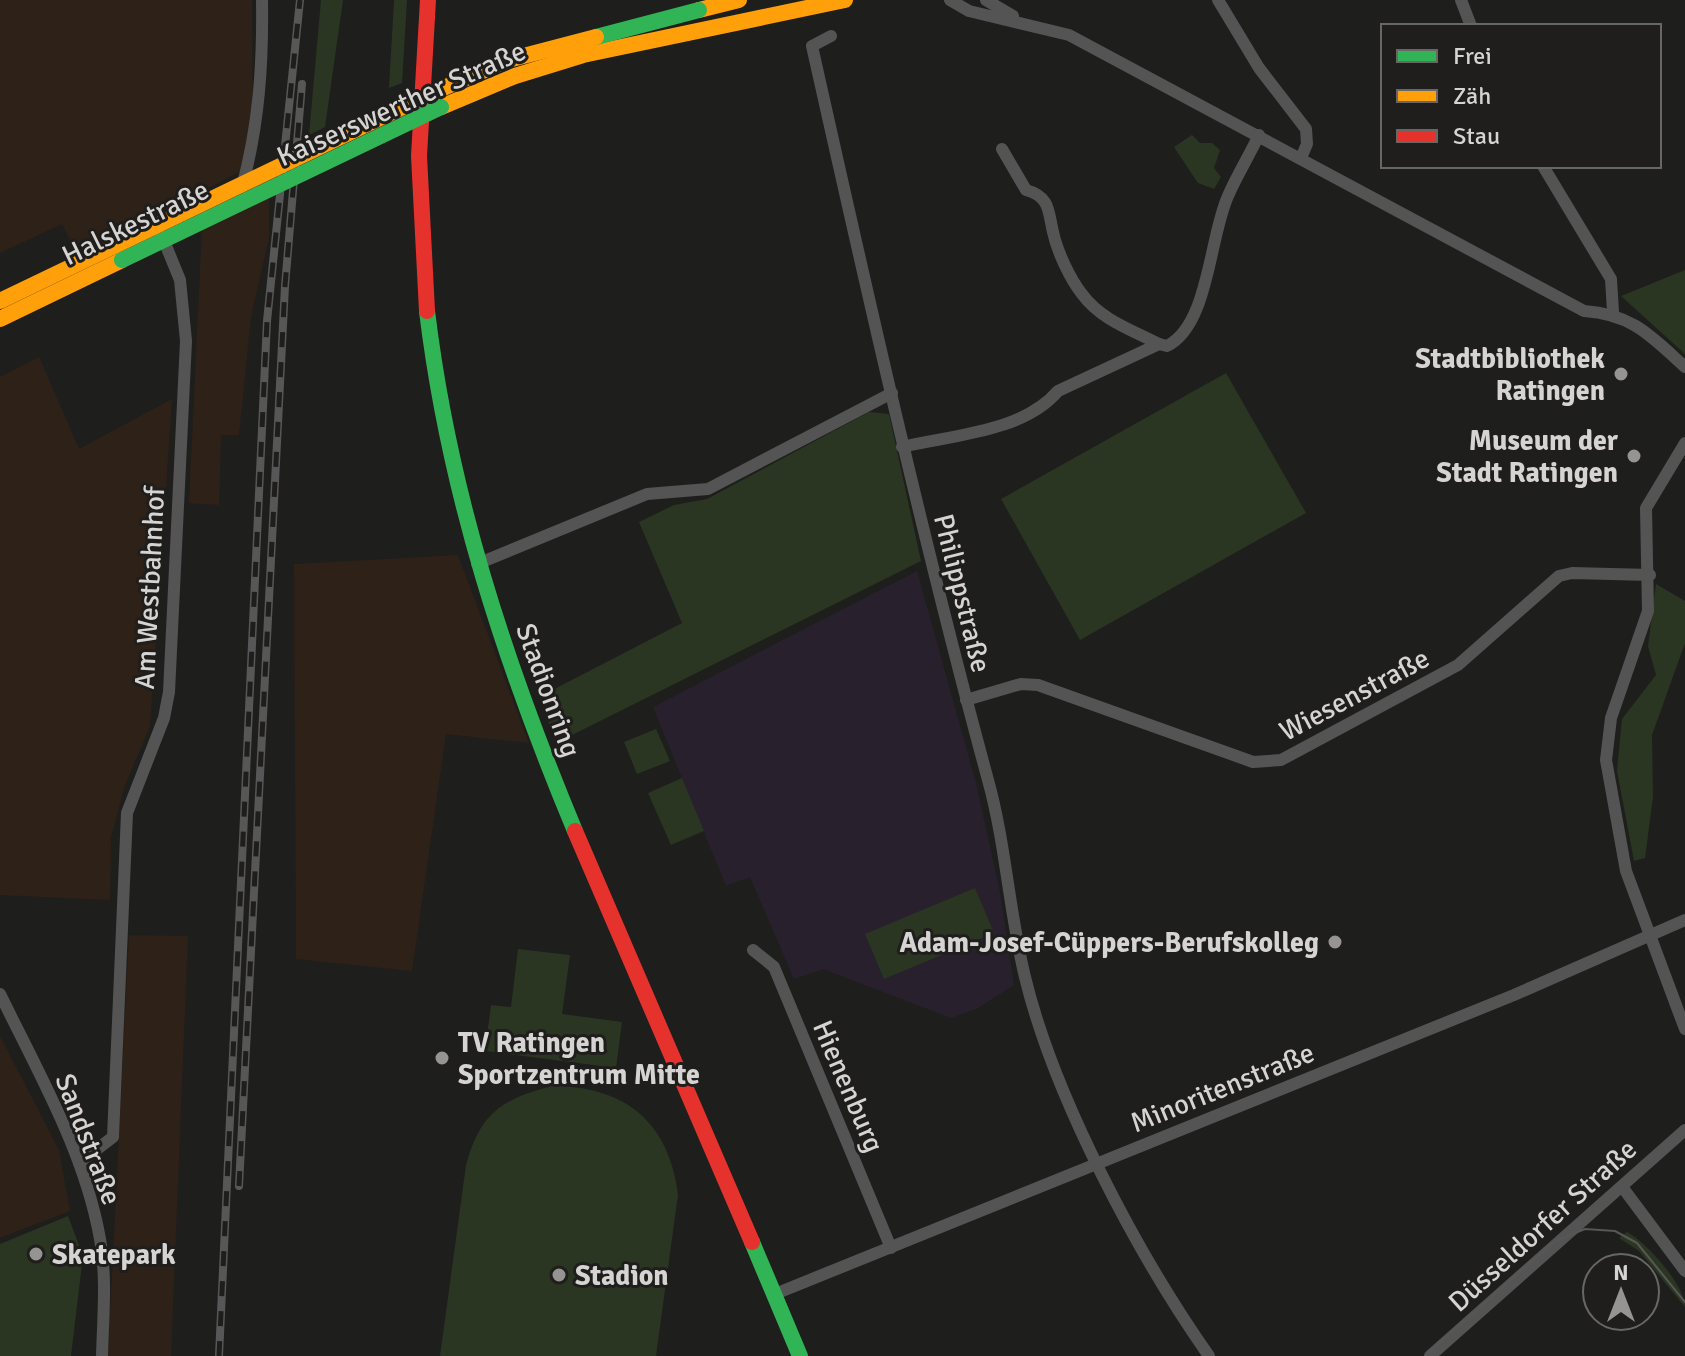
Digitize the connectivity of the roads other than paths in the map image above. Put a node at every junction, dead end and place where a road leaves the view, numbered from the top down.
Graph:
1 (262, 0) edge
2 (428, 0) edge
3 (739, 0) edge
4 (845, 0) edge
5 (950, 0) edge
6 (986, 0) edge
7 (1218, 0) edge
8 (1461, 0) edge
9 (1026, 23) junction
10 (1470, 24) edge
11 (831, 36) dead end
12 (1259, 135) junction
13 (1002, 149) dead end
14 (1301, 158) junction
15 (1544, 168) edge
16 (162, 236) junction
17 (0, 301) edge
18 (1613, 312) junction
19 (0, 317) edge
20 (1159, 344) junction
21 (1685, 367) edge
22 (892, 393) junction
23 (1685, 443) edge
24 (902, 447) junction
25 (477, 564) junction
26 (1650, 575) junction
27 (966, 700) junction
28 (1685, 920) edge
29 (1649, 936) junction
30 (753, 950) dead end
31 (0, 994) edge
32 (1685, 1029) edge
33 (1685, 1130) edge
34 (79, 1163) junction
35 (1098, 1165) junction
36 (1623, 1188) junction
37 (891, 1248) junction
38 (1685, 1271) edge
39 (775, 1294) junction
40 (102, 1356) edge
41 (800, 1356) edge
42 (1209, 1356) edge
43 (1430, 1356) edge

1 - 16 street, Halskestraße
2 - 25 main road, Stadionring
3 - 17 main road, Kaiserswerther Straße, bridge
4 - 19 main road, Kaiserswerther Straße, bridge
5 - 9 street
6 - 9 street
7 - 14 street
8 - 10 street
9 - 12 street
11 - 22 street, Philippstraße
12 - 14 street
12 - 20 street
13 - 20 street
14 - 18 street
15 - 18 street
16 - 19 street, Halskestraße
16 - 34 street, Am Westbahnhof
18 - 21 street
20 - 24 street
22 - 24 street, Philippstraße
22 - 25 street
23 - 26 street
24 - 27 street, Philippstraße
25 - 39 main road, Stadionring
26 - 27 street, Wiesenstraße
26 - 29 street
27 - 35 street, Philippstraße
28 - 29 street, Minoritenstraße
29 - 32 street
29 - 35 street, Minoritenstraße
30 - 37 street, Hienenburg
31 - 34 street, Sandstraße
33 - 36 street, Düsseldorfer Straße
34 - 40 street, Sandstraße
35 - 37 street, Minoritenstraße
35 - 42 street, Philippstraße
36 - 38 street
36 - 43 street, Düsseldorfer Straße
37 - 39 street, Minoritenstraße
39 - 41 main road, Stadionring

